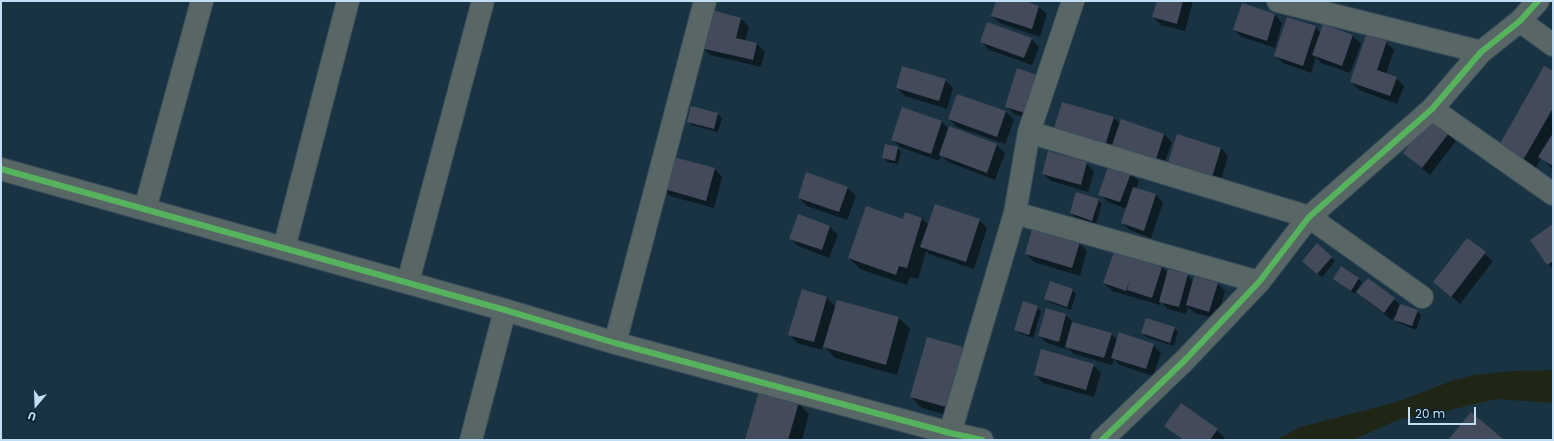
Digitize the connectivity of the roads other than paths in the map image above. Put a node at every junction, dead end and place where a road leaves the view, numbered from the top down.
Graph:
1 (202, 1) edge
2 (348, 1) edge
3 (483, 1) edge
4 (705, 1) edge
5 (1073, 1) edge
6 (1278, 1) edge
7 (1538, 1) edge
8 (1520, 20) junction
9 (1553, 45) edge
10 (1481, 52) junction
11 (1432, 109) junction
12 (1029, 132) junction
13 (1, 169) edge
14 (1553, 194) edge
15 (145, 209) junction
16 (1015, 213) junction
17 (1309, 217) junction
18 (284, 248) junction
19 (408, 282) junction
20 (1259, 282) junction
21 (1422, 297) dead end
22 (505, 310) junction
23 (615, 343) junction
24 (950, 433) junction
25 (471, 440) edge
26 (982, 440) edge
27 (1102, 440) edge

1 - 15 street
2 - 18 street
3 - 19 street
4 - 23 street
5 - 12 street
6 - 10 street
7 - 8 street
8 - 9 street
8 - 10 street
10 - 11 street
11 - 14 street
11 - 17 street
12 - 16 street
12 - 17 street
13 - 15 street
15 - 18 street
16 - 20 street
16 - 24 street
17 - 20 street
17 - 21 street
18 - 19 street
19 - 22 street
20 - 27 street
22 - 23 street
22 - 25 street
23 - 24 street
24 - 26 street

